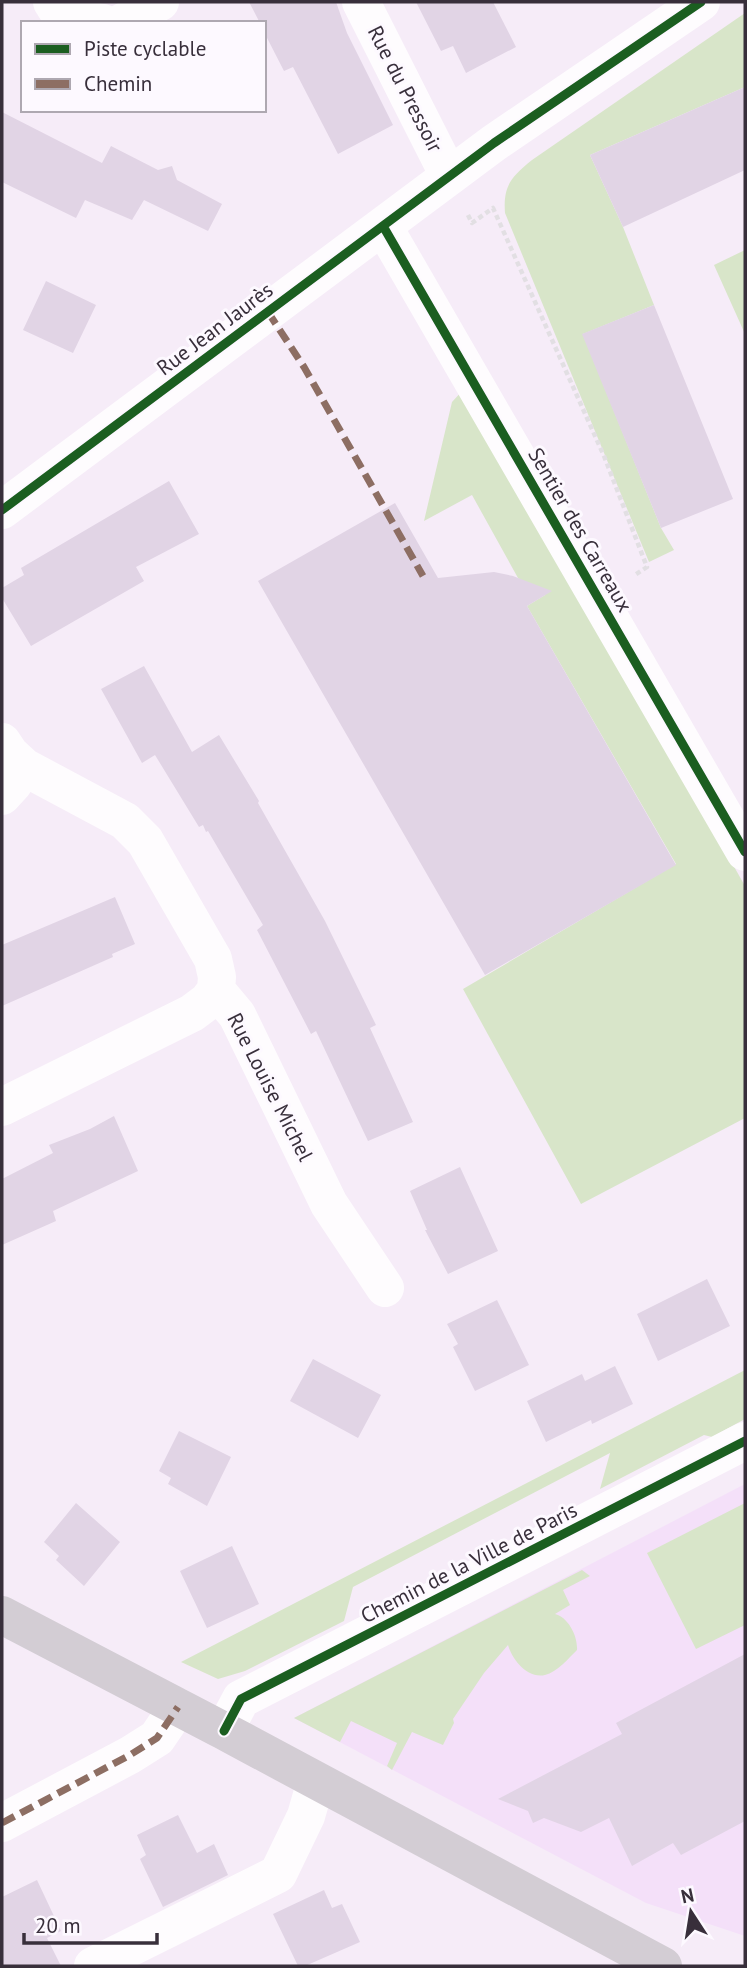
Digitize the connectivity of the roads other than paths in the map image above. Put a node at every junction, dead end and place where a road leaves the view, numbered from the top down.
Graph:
1 (52, 2) edge
2 (160, 2) edge
3 (361, 2) edge
4 (702, 2) edge
5 (94, 21) edge
6 (125, 21) edge
7 (449, 176) junction
8 (383, 226) junction
9 (2, 509) edge
10 (9, 768) edge
11 (745, 852) edge
12 (216, 990) junction
13 (2, 1107) edge
14 (385, 1287) dead end
15 (745, 1441) edge
16 (2, 1615) edge
17 (178, 1707) junction
18 (224, 1731) junction
19 (316, 1781) junction
20 (2, 1823) edge
21 (93, 1966) edge
22 (663, 1966) edge

1 - 5 street
2 - 6 street
3 - 7 street, Rue du Pressoir
4 - 7 street, Rue Jean Jaurès
7 - 8 street, Rue Jean Jaurès
8 - 9 street, Rue Jean Jaurès
8 - 11 street, Sentier des Carreaux
10 - 12 street
12 - 13 street, Rue Louise Michel
12 - 14 street, Rue Louise Michel
15 - 18 street, Chemin de la Ville de Paris
16 - 17 main road
17 - 18 main road
17 - 20 street
18 - 19 main road
19 - 21 street
19 - 22 main road

